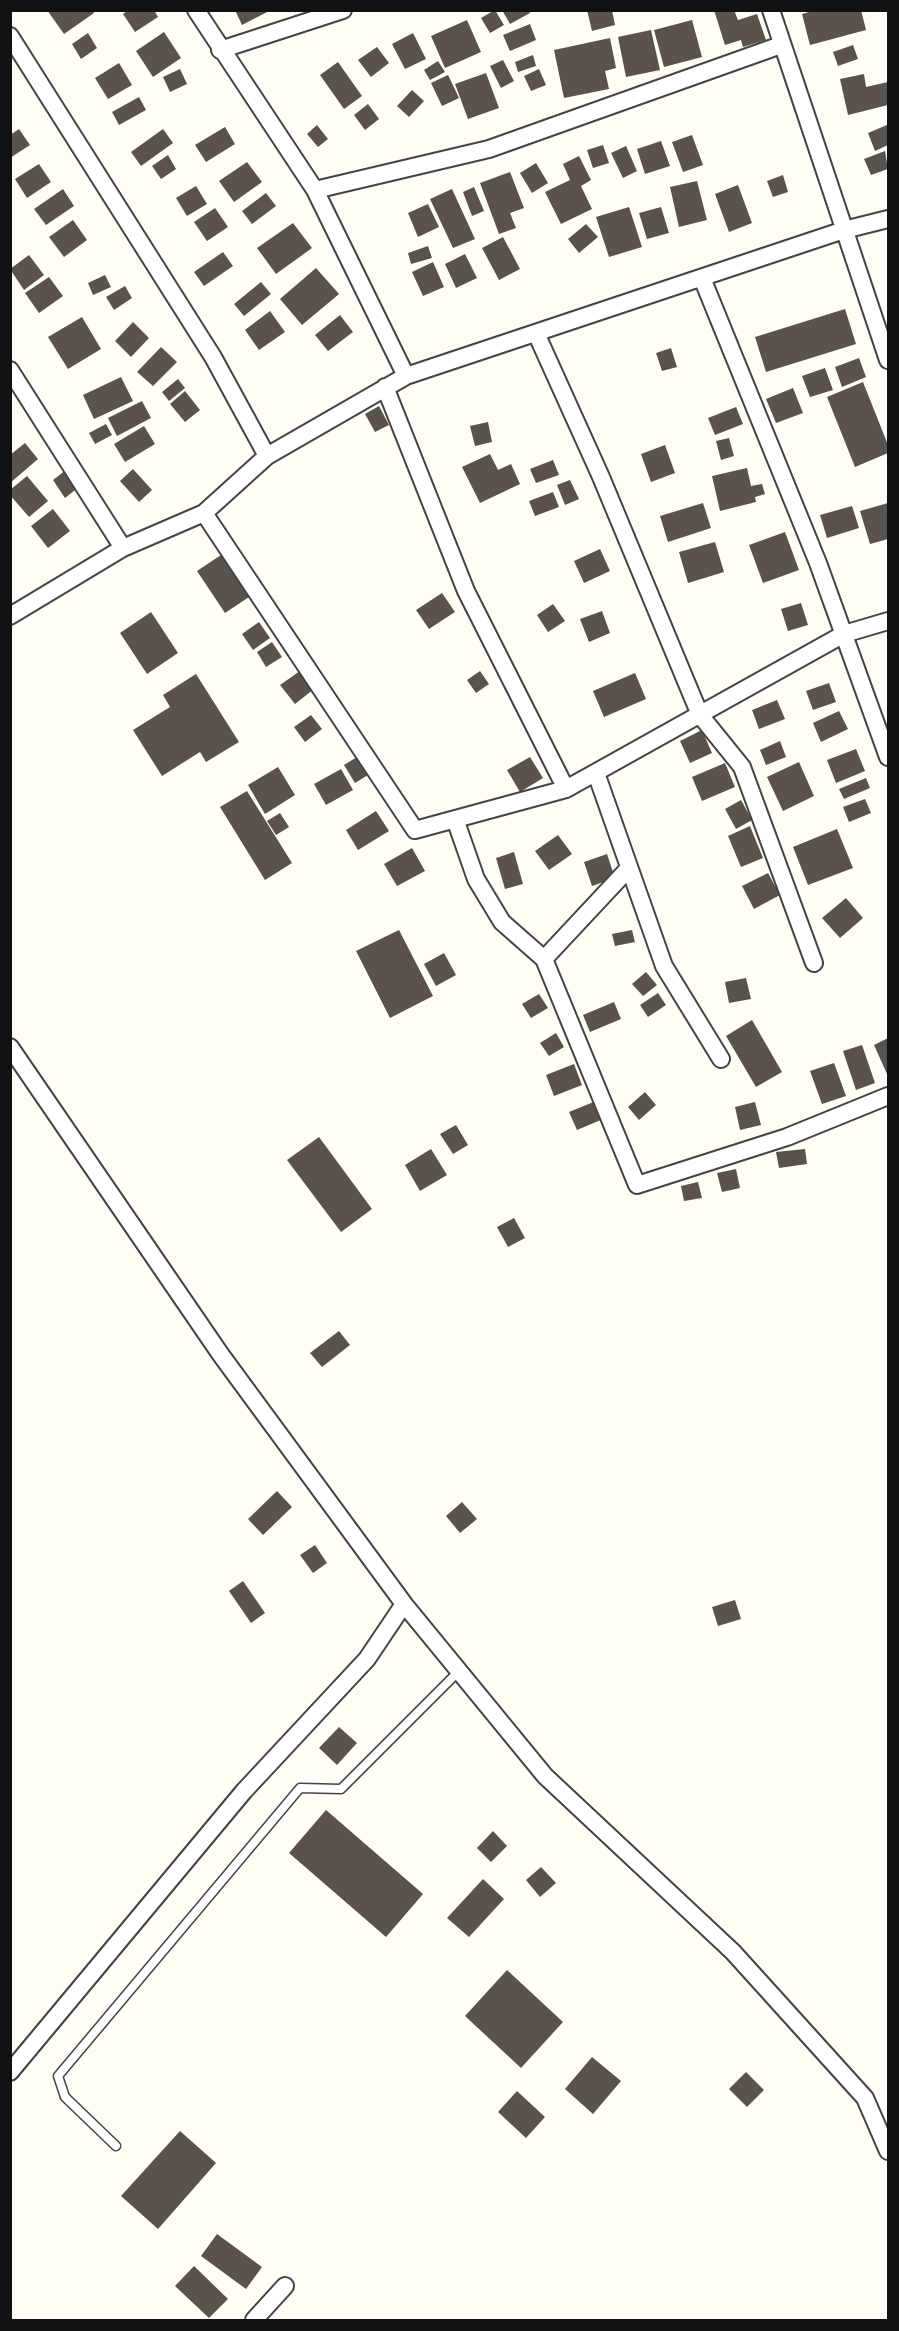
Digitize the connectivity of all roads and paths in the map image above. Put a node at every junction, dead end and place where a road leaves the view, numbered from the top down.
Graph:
1 (196, 10) edge
2 (343, 10) edge
3 (771, 10) edge
4 (10, 36) edge
5 (781, 45) junction
6 (220, 50) junction
7 (315, 190) junction
8 (888, 219) edge
9 (844, 230) junction
10 (702, 278) junction
11 (536, 333) junction
12 (888, 360) edge
13 (10, 370) edge
14 (406, 376) junction
15 (385, 387) junction
16 (267, 456) junction
17 (204, 513) junction
18 (123, 548) junction
19 (10, 616) edge
20 (888, 621) edge
21 (844, 634) junction
22 (700, 715) junction
23 (888, 757) edge
24 (596, 773) junction
25 (566, 789) junction
26 (455, 819) junction
27 (629, 868) junction
28 (544, 959) junction
29 (814, 963) dead end
30 (10, 1047) edge
31 (721, 1059) dead end
32 (888, 1096) edge
33 (404, 1604) junction
34 (459, 1671) junction
35 (10, 2072) edge
36 (116, 2146) dead end
37 (888, 2151) edge
38 (285, 2286) dead end
39 (254, 2320) edge

1 - 6 street
2 - 6 street
3 - 5 street
4 - 16 street
5 - 7 street
5 - 9 street
6 - 7 street
7 - 14 street
8 - 9 street
9 - 10 street
9 - 12 street
10 - 11 street
10 - 21 street
11 - 14 street
11 - 22 street
13 - 18 street
14 - 15 street
15 - 16 street
15 - 25 street
16 - 17 street
17 - 18 street
17 - 26 street
18 - 19 street
20 - 21 street
21 - 22 street
21 - 23 street
22 - 24 street
22 - 29 street
24 - 25 street
24 - 27 street
25 - 26 street
26 - 28 street
27 - 28 street
27 - 31 street
28 - 32 street
30 - 33 street
33 - 34 street
33 - 35 street
34 - 36 lane
34 - 37 street
38 - 39 street

